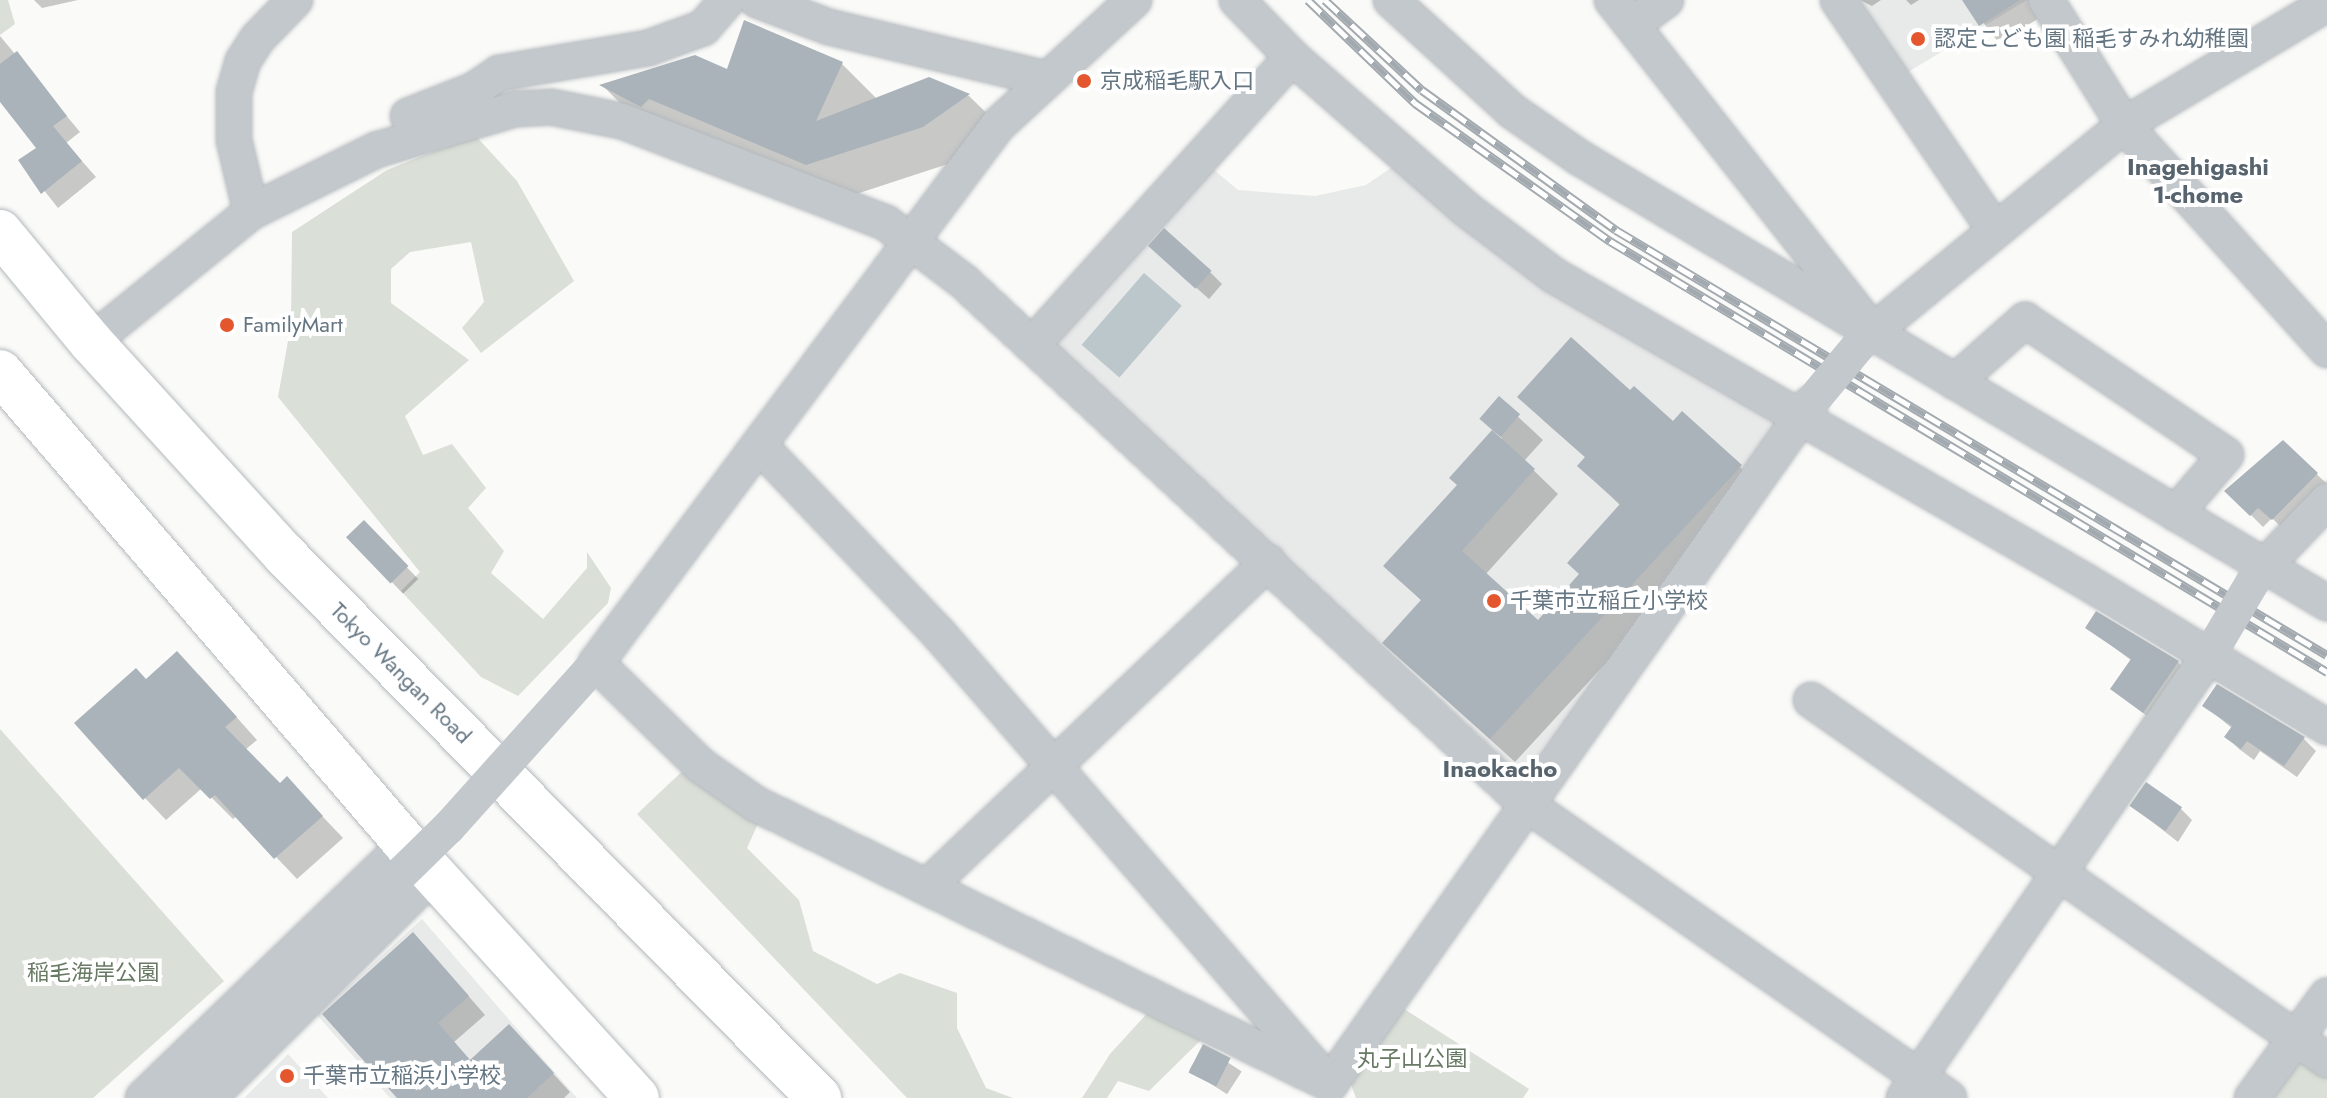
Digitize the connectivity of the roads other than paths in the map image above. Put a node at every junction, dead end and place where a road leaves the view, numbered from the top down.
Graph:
1 (295, 0) edge
2 (727, 0) edge
3 (757, 0) edge
4 (1134, 0) edge
5 (1237, 0) edge
6 (1391, 0) edge
7 (1666, 0) edge
8 (1838, 0) edge
9 (2046, 0) edge
10 (2327, 4) edge
11 (1622, 13) edge
12 (1292, 57) junction
13 (1043, 78) junction
14 (2124, 125) junction
15 (376, 150) junction
16 (251, 212) junction
17 (1994, 229) junction
18 (0, 232) edge
19 (914, 241) junction
20 (1869, 334) junction
21 (91, 342) junction
22 (1032, 345) junction
23 (2327, 350) edge
24 (0, 372) edge
25 (1955, 382) junction
26 (1804, 410) junction
27 (759, 445) junction
28 (2327, 501) edge
29 (2176, 513) junction
30 (1268, 562) junction
31 (2262, 568) junction
32 (2327, 603) edge
33 (2210, 654) junction
34 (596, 663) junction
35 (1811, 700) dead end
36 (2327, 727) edge
37 (1054, 765) junction
38 (1526, 804) junction
39 (420, 859) junction
40 (2060, 875) junction
41 (928, 886) junction
42 (2327, 996) edge
43 (2296, 1038) junction
44 (2327, 1060) edge
45 (1911, 1088) edge
46 (1335, 1091) edge
47 (143, 1098) edge
48 (172, 1098) edge
49 (209, 1098) edge
50 (637, 1098) edge
51 (819, 1098) edge
52 (1949, 1098) edge
53 (2252, 1098) edge

1 - 16 street
2 - 15 street
3 - 13 street
4 - 13 street
5 - 12 street
6 - 20 street
7 - 11 street
8 - 17 street
9 - 14 street
10 - 14 street
11 - 20 street
12 - 22 street
12 - 26 street
13 - 19 street
14 - 17 street
14 - 23 street
15 - 16 street
15 - 19 street
16 - 21 street
17 - 20 street
18 - 21 highway, Tokyo Wangan Road
19 - 22 street
19 - 27 street
20 - 25 street
20 - 26 street, bridge
21 - 51 highway, Tokyo Wangan Road
22 - 30 street
24 - 39 highway
25 - 29 street
25 - 29 street
26 - 33 street
26 - 38 street
27 - 34 street
27 - 37 street
28 - 31 street
29 - 31 street
30 - 37 street
30 - 38 street
31 - 32 street
31 - 33 street, bridge
33 - 36 street
33 - 40 street
34 - 41 street
34 - 48 street, bridge
35 - 40 street
37 - 41 street
37 - 46 street
38 - 45 street
38 - 46 street
39 - 47 street
39 - 49 street
39 - 50 highway
40 - 43 street
40 - 45 street
41 - 46 street
42 - 43 street
43 - 44 street
43 - 53 street
45 - 52 street

